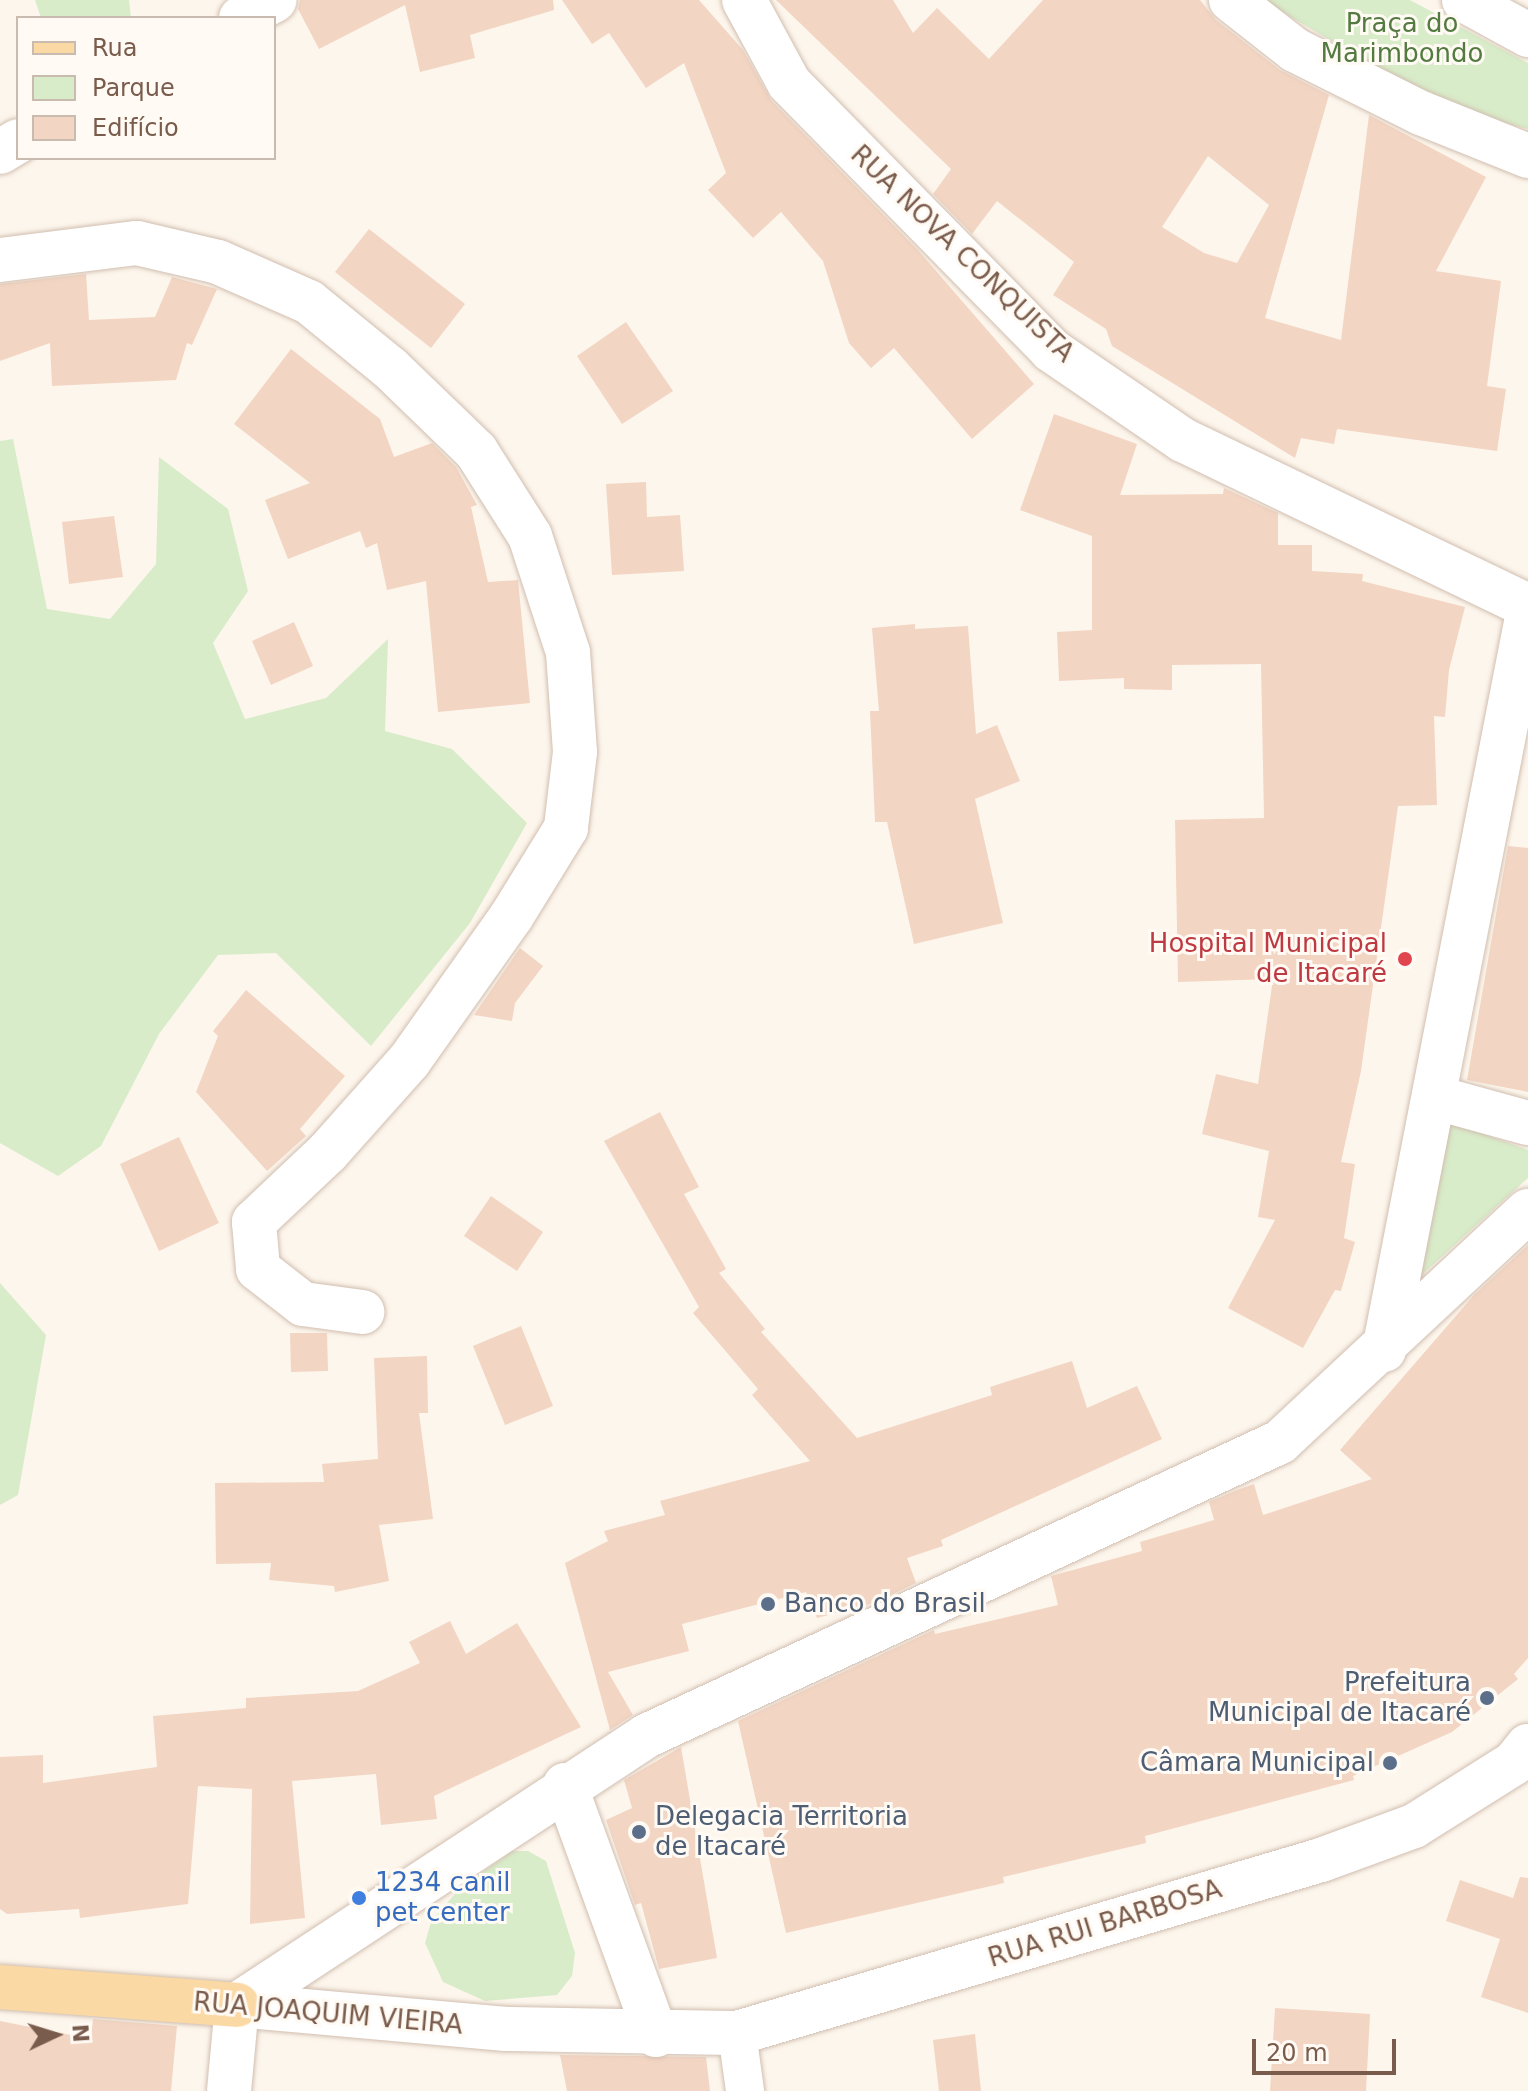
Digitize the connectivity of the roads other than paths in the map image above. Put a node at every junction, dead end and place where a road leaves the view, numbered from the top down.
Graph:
1 (275, 0) edge
2 (744, 0) edge
3 (1231, 0) edge
4 (1464, 0) edge
5 (245, 16) edge
6 (1528, 35) edge
7 (1528, 156) edge
8 (0, 260) edge
9 (1528, 609) edge
10 (1437, 1098) junction
11 (1528, 1123) edge
12 (1528, 1211) edge
13 (362, 1312) dead end
14 (1384, 1350) junction
15 (1528, 1746) edge
16 (565, 1785) junction
17 (0, 1987) edge
18 (237, 2005) junction
19 (737, 2033) junction
20 (656, 2035) junction
21 (229, 2091) edge
22 (745, 2091) edge

1 - 5 street
2 - 9 street, RUA NOVA CONQUISTA
3 - 7 street
4 - 6 street
8 - 13 street
9 - 10 street
10 - 11 street
10 - 14 street
12 - 14 street
14 - 16 street
15 - 19 street, RUA RUI BARBOSA
16 - 18 street
16 - 20 street
17 - 18 main road, RUA JOAQUIM VIEIRA
18 - 20 street, RUA JOAQUIM VIEIRA
18 - 21 street
19 - 20 street, RUA RUI BARBOSA
19 - 22 street

